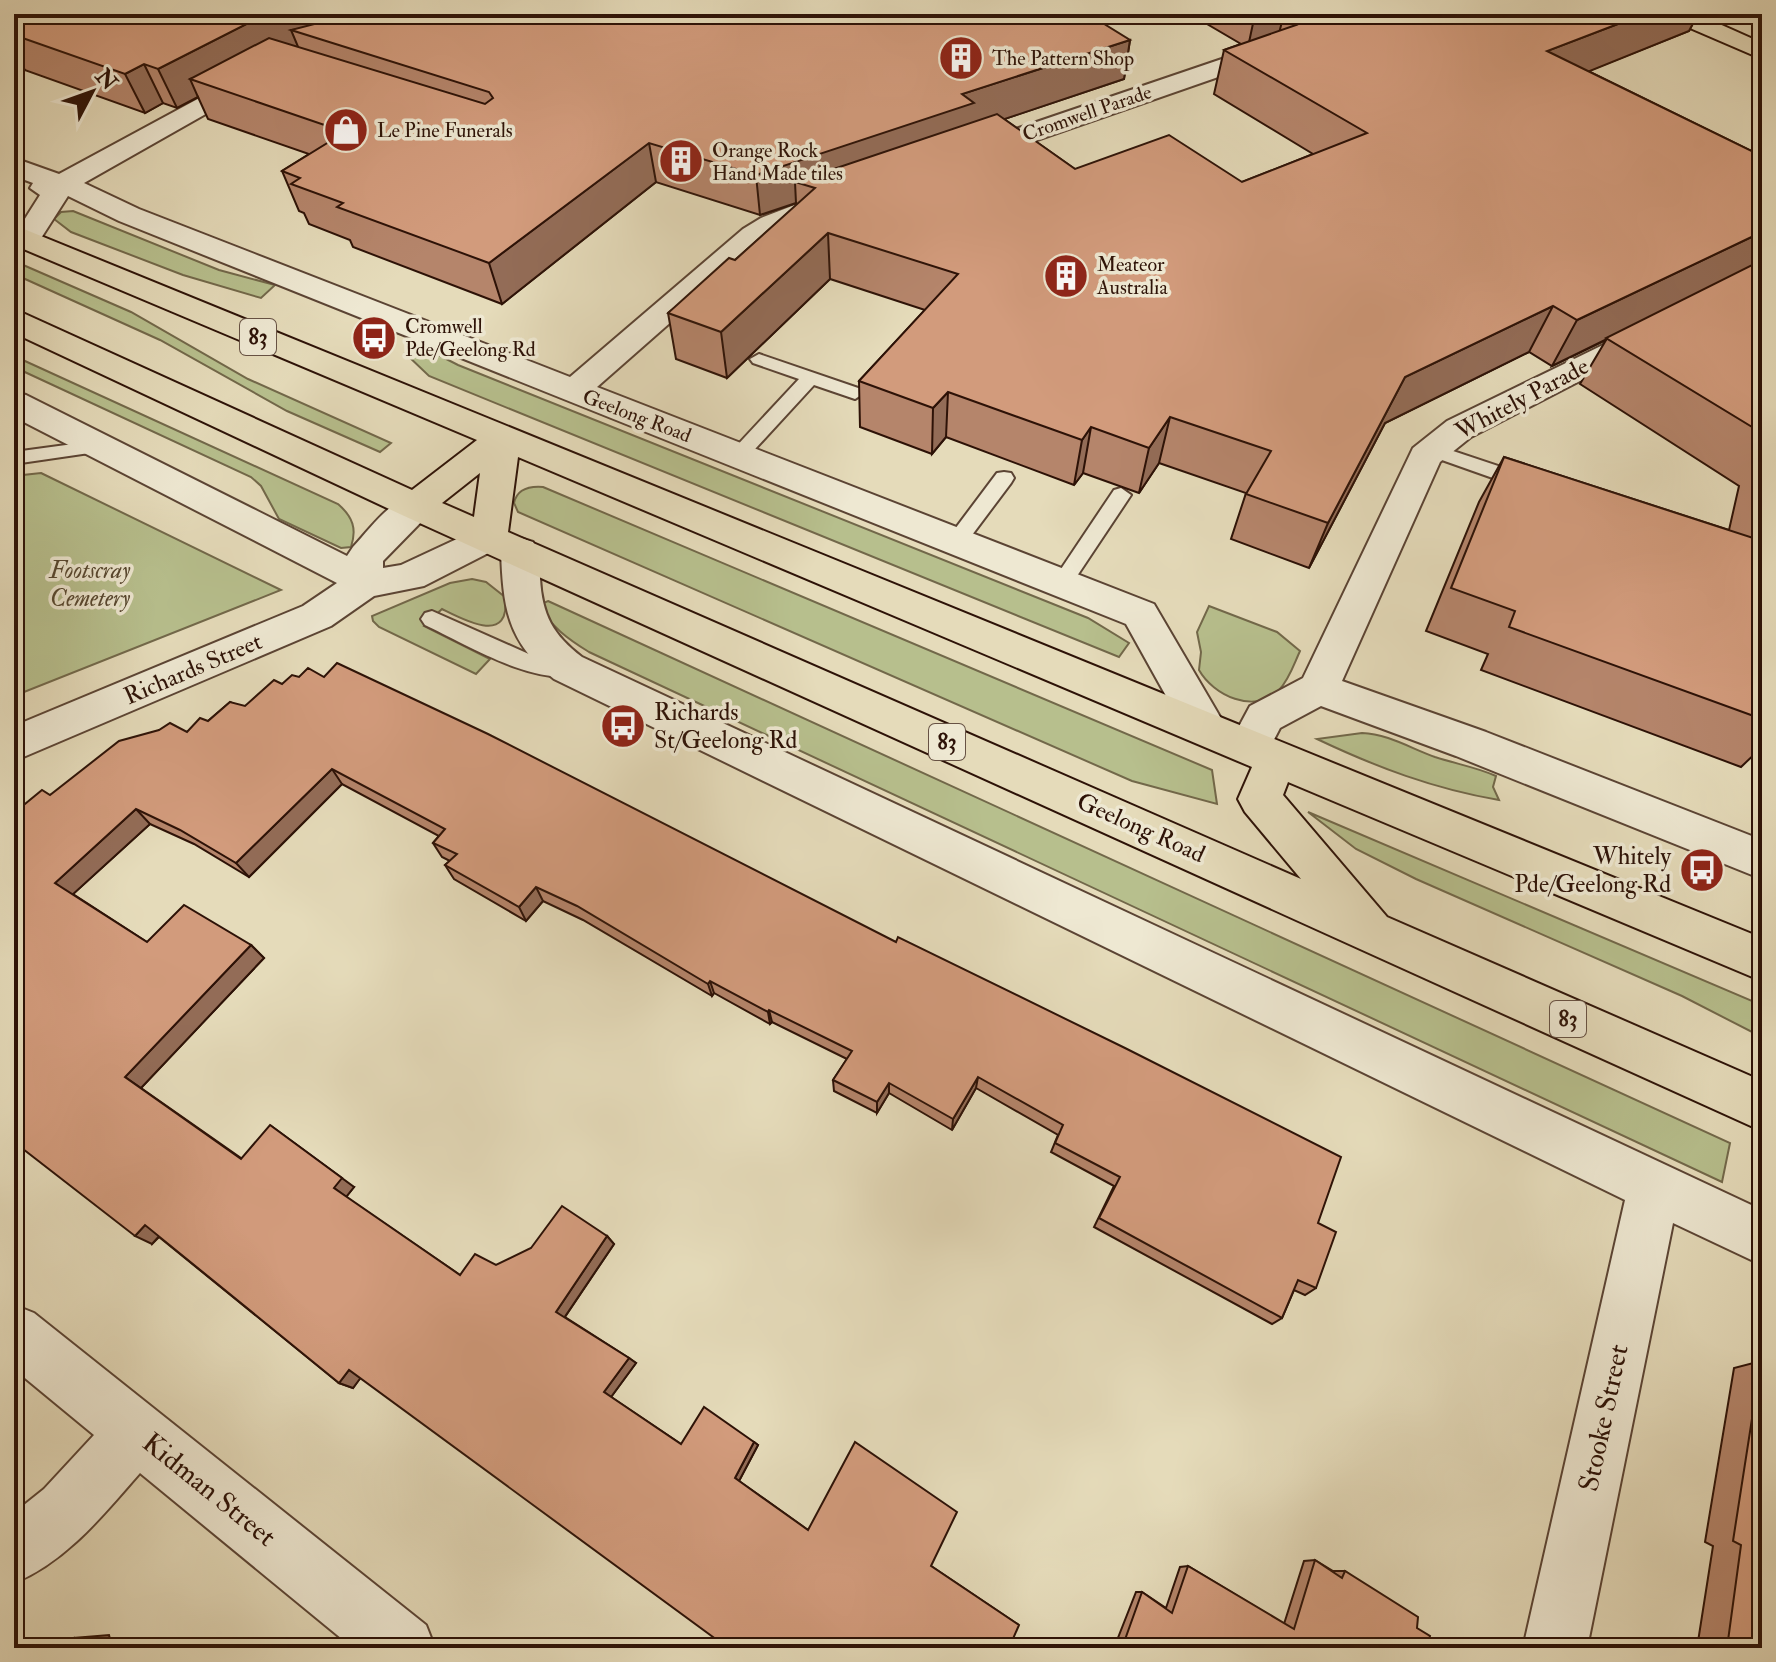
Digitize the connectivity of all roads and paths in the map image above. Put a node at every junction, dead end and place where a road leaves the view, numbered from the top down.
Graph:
1 (1377, 14) edge
2 (1677, 14) edge
3 (1762, 52) edge
4 (277, 66) edge
5 (949, 161) edge
6 (14, 166) edge
7 (61, 184) junction
8 (861, 191) edge
9 (14, 195) edge
10 (20, 237) edge
11 (1679, 317) edge
12 (14, 321) edge
13 (759, 359) dead end
14 (811, 377) junction
15 (573, 391) junction
16 (855, 393) dead end
17 (14, 403) edge
18 (503, 437) junction
19 (103, 446) junction
20 (1432, 450) junction
21 (738, 456) junction
22 (14, 458) edge
23 (1004, 478) dead end
24 (1550, 490) edge
25 (1121, 495) dead end
26 (415, 506) junction
27 (956, 542) junction
28 (505, 544) junction
29 (366, 582) junction
30 (1062, 583) junction
31 (432, 619) dead end
32 (568, 668) junction
33 (1318, 689) junction
34 (1205, 727) junction
35 (14, 744) edge
36 (1264, 751) junction
37 (1762, 860) edge
38 (1374, 932) junction
39 (1762, 960) edge
40 (1762, 1106) edge
41 (1654, 1188) junction
42 (1762, 1238) edge
43 (14, 1333) edge
44 (137, 1432) junction
45 (14, 1552) edge
46 (403, 1648) edge
47 (1555, 1648) edge

1 - 5 street, Cromwell Parade
2 - 3 main road
4 - 7 street
6 - 7 street, Geelong Road
7 - 9 street
7 - 10 street
7 - 15 street, Geelong Road
8 - 15 street
10 - 18 main road, 83
11 - 20 street, Whitely Parade
12 - 26 main road, Geelong Road / 83
13 - 14 lane
14 - 16 lane
14 - 21 lane
15 - 21 street, Geelong Road
17 - 19 street
18 - 26 main road
18 - 28 main road
18 - 34 main road, 83
19 - 22 lane
19 - 29 street
20 - 24 lane
20 - 33 street, Whitely Parade
21 - 27 street, Geelong Road
23 - 27 lane
25 - 30 lane
26 - 28 main road, Geelong Road / 83
26 - 29 street
27 - 30 street, Geelong Road
28 - 29 street, Richards Street
28 - 32 street
28 - 38 main road, Geelong Road / 83
29 - 35 street, Richards Street
30 - 34 street, Geelong Road
31 - 32 lane
32 - 41 street
33 - 36 street
33 - 37 street
34 - 36 main road, 83
36 - 38 main road
36 - 39 main road, 83
38 - 40 main road, Geelong Road / 83
41 - 42 street
41 - 47 street, Stooke Street
43 - 44 street, Kidman Street
44 - 45 street
44 - 46 street, Kidman Street

